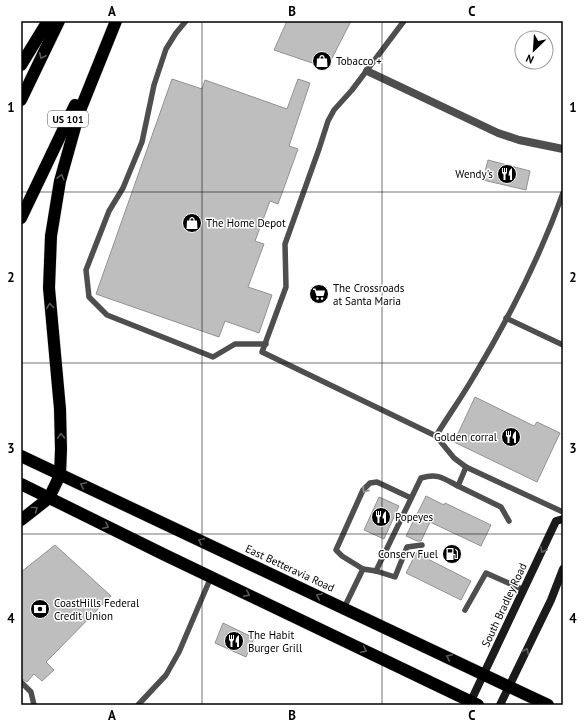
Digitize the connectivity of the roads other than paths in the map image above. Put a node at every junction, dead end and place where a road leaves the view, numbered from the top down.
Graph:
1 (48, 21) edge
2 (59, 21) edge
3 (116, 21) edge
4 (186, 21) edge
5 (404, 21) edge
6 (21, 65) edge
7 (366, 71) junction
8 (21, 100) edge
9 (563, 149) edge
10 (563, 193) edge
11 (21, 218) edge
12 (506, 318) junction
13 (266, 344) junction
14 (563, 345) edge
15 (436, 436) junction
16 (21, 456) edge
17 (466, 466) junction
18 (60, 475) junction
19 (21, 484) edge
20 (458, 486) junction
21 (50, 498) junction
22 (411, 498) junction
23 (563, 512) edge
24 (563, 519) edge
25 (21, 520) edge
26 (509, 521) dead end
27 (422, 545) dead end
28 (563, 569) edge
29 (363, 570) junction
30 (376, 571) junction
31 (211, 577) junction
32 (524, 590) junction
33 (344, 608) junction
34 (465, 610) dead end
35 (484, 675) junction
36 (21, 682) edge
37 (510, 687) junction
38 (473, 704) edge
39 (34, 705) edge
40 (138, 705) edge
41 (500, 705) edge
42 (548, 705) edge

1 - 6 highway
2 -> 8 highway
3 - 11 highway, US 101
18 -> 3 highway
4 - 13 lane
5 - 7 lane
7 - 9 street
7 - 13 lane
10 - 12 lane
12 - 14 lane
12 - 15 lane
13 - 15 lane
15 - 17 lane
16 - 18 highway, East Betteravia Road
17 - 20 lane
17 - 23 lane
18 - 21 highway
33 -> 18 highway, East Betteravia Road
19 - 21 highway
20 - 22 lane
20 - 26 lane
25 -> 21 highway
21 -> 31 highway
22 -> 29 lane
22 - 30 lane
24 -> 32 street, South Bradley Road
27 - 30 lane
37 -> 28 street
29 - 30 lane
29 - 33 lane
31 -> 38 highway
31 - 40 lane
32 - 34 lane
32 - 35 street, South Bradley Road
35 -> 33 highway, East Betteravia Road
35 - 37 highway, East Betteravia Road
35 - 38 street, South Bradley Road
36 - 39 lane
37 - 41 street
37 - 42 highway, East Betteravia Road

